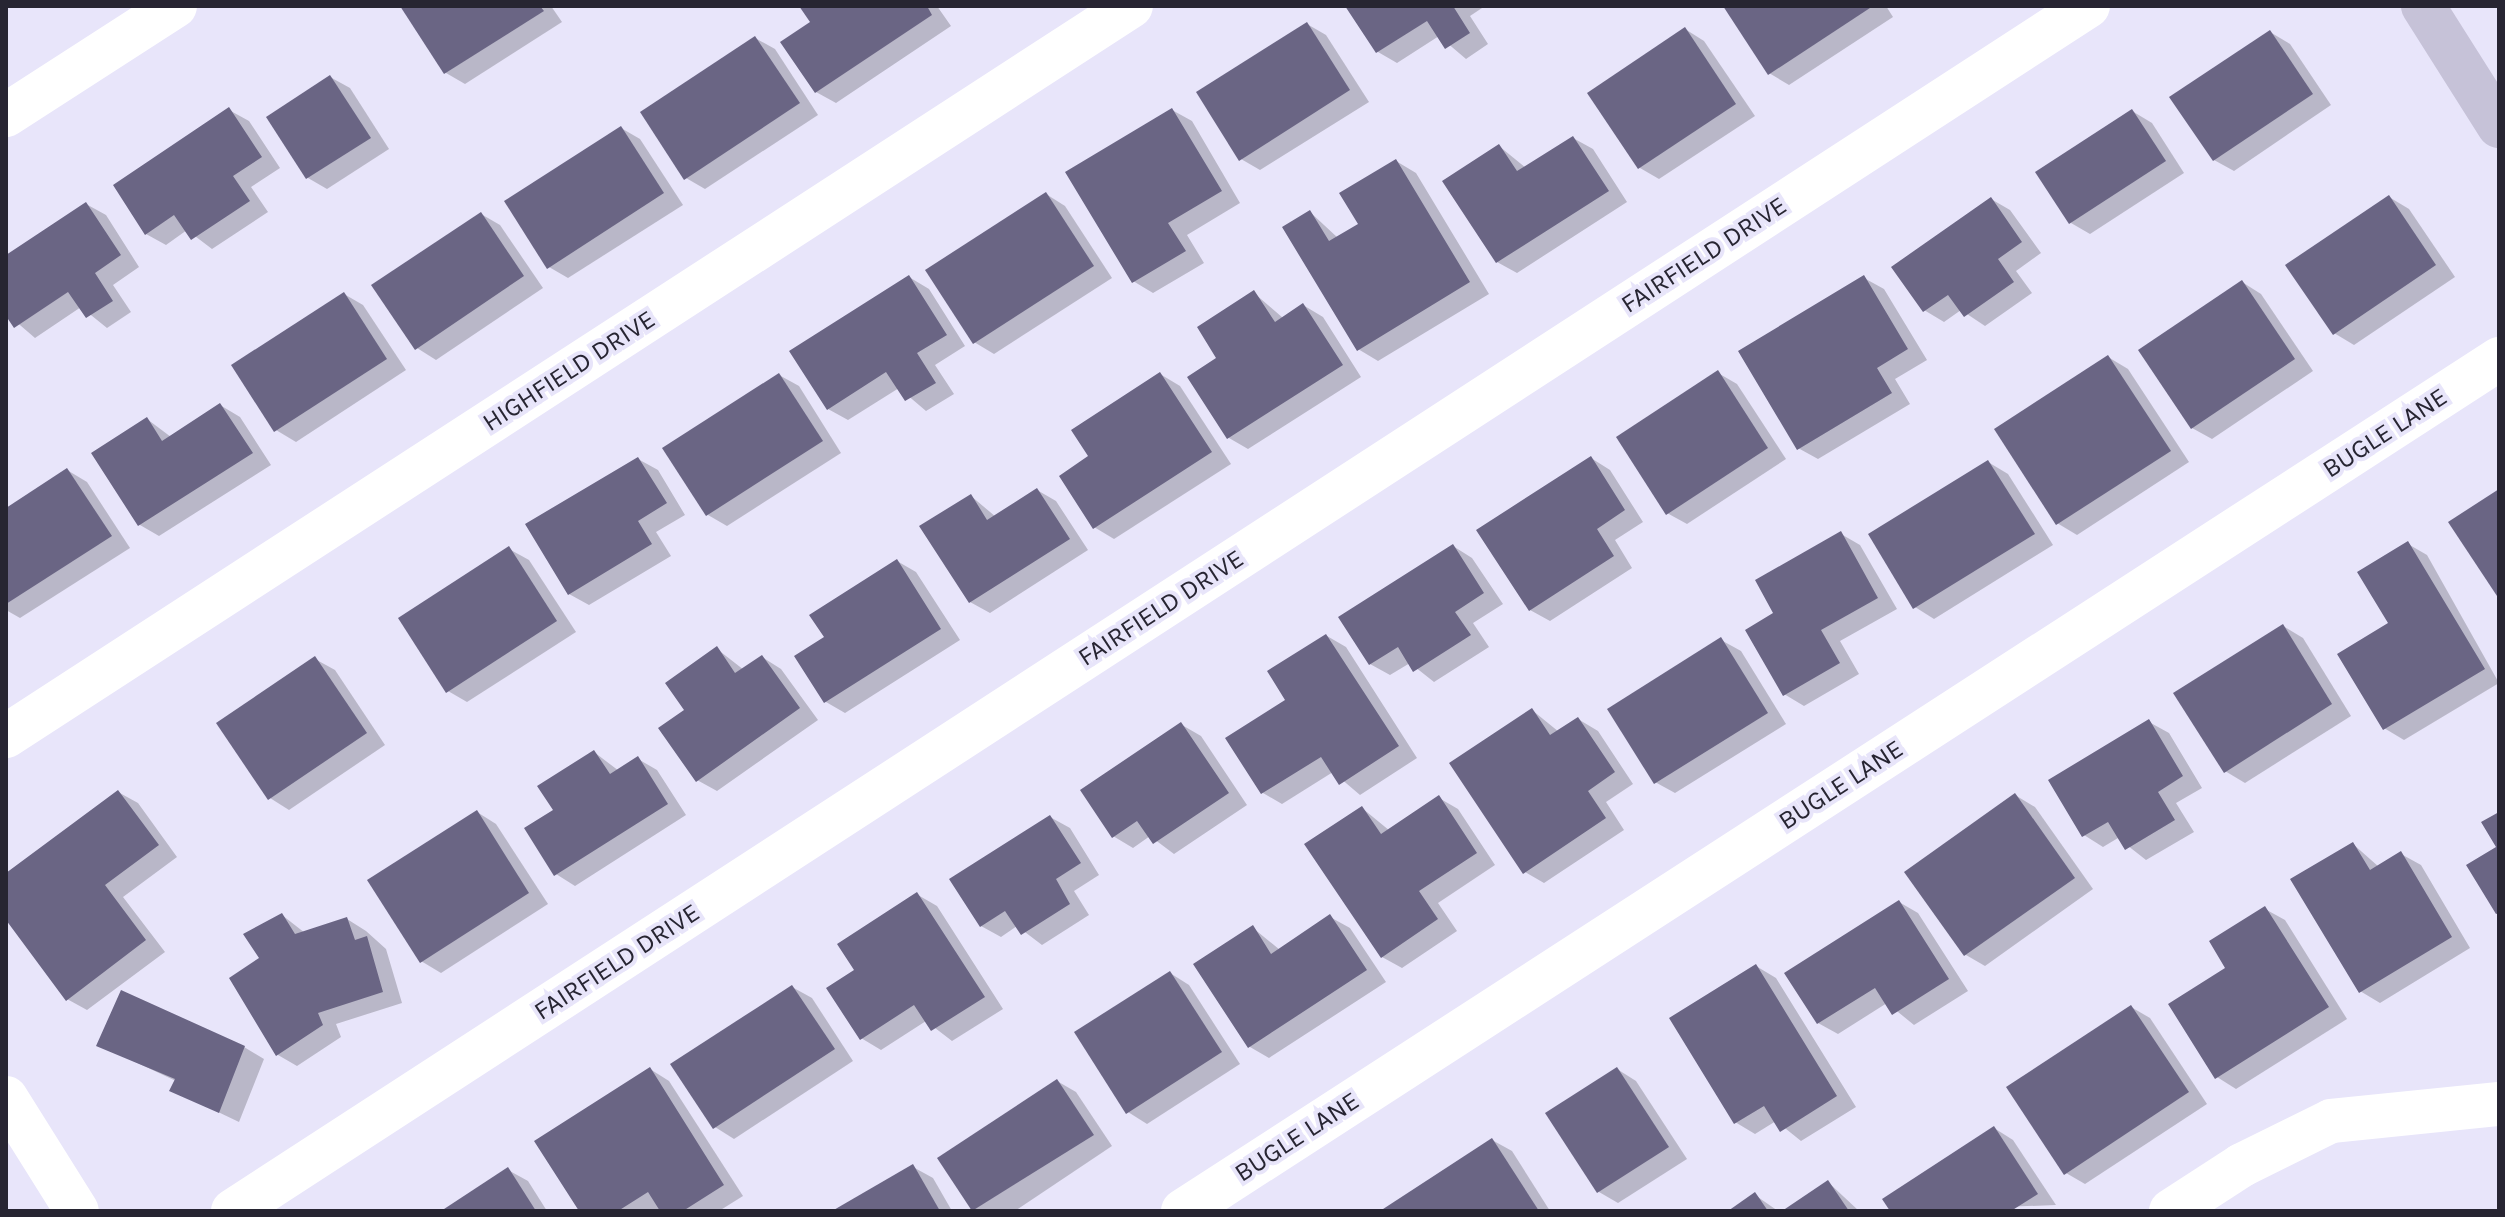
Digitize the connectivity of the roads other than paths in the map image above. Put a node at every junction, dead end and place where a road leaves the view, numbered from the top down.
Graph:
1 (175, 6) edge
2 (1131, 6) edge
3 (2088, 6) edge
4 (2423, 6) edge
5 (6, 115) edge
6 (2499, 126) edge
7 (2499, 359) edge
8 (6, 736) edge
9 (6, 1098) edge
10 (2499, 1104) edge
11 (77, 1211) edge
12 (233, 1211) edge
13 (1183, 1211) edge
14 (2171, 1211) edge

1 - 5 street
2 - 8 street, HIGHFIELD DRIVE
3 - 12 street, FAIRFIELD DRIVE
4 - 6 street
7 - 13 street, BUGLE LANE
9 - 11 street
10 - 14 street

